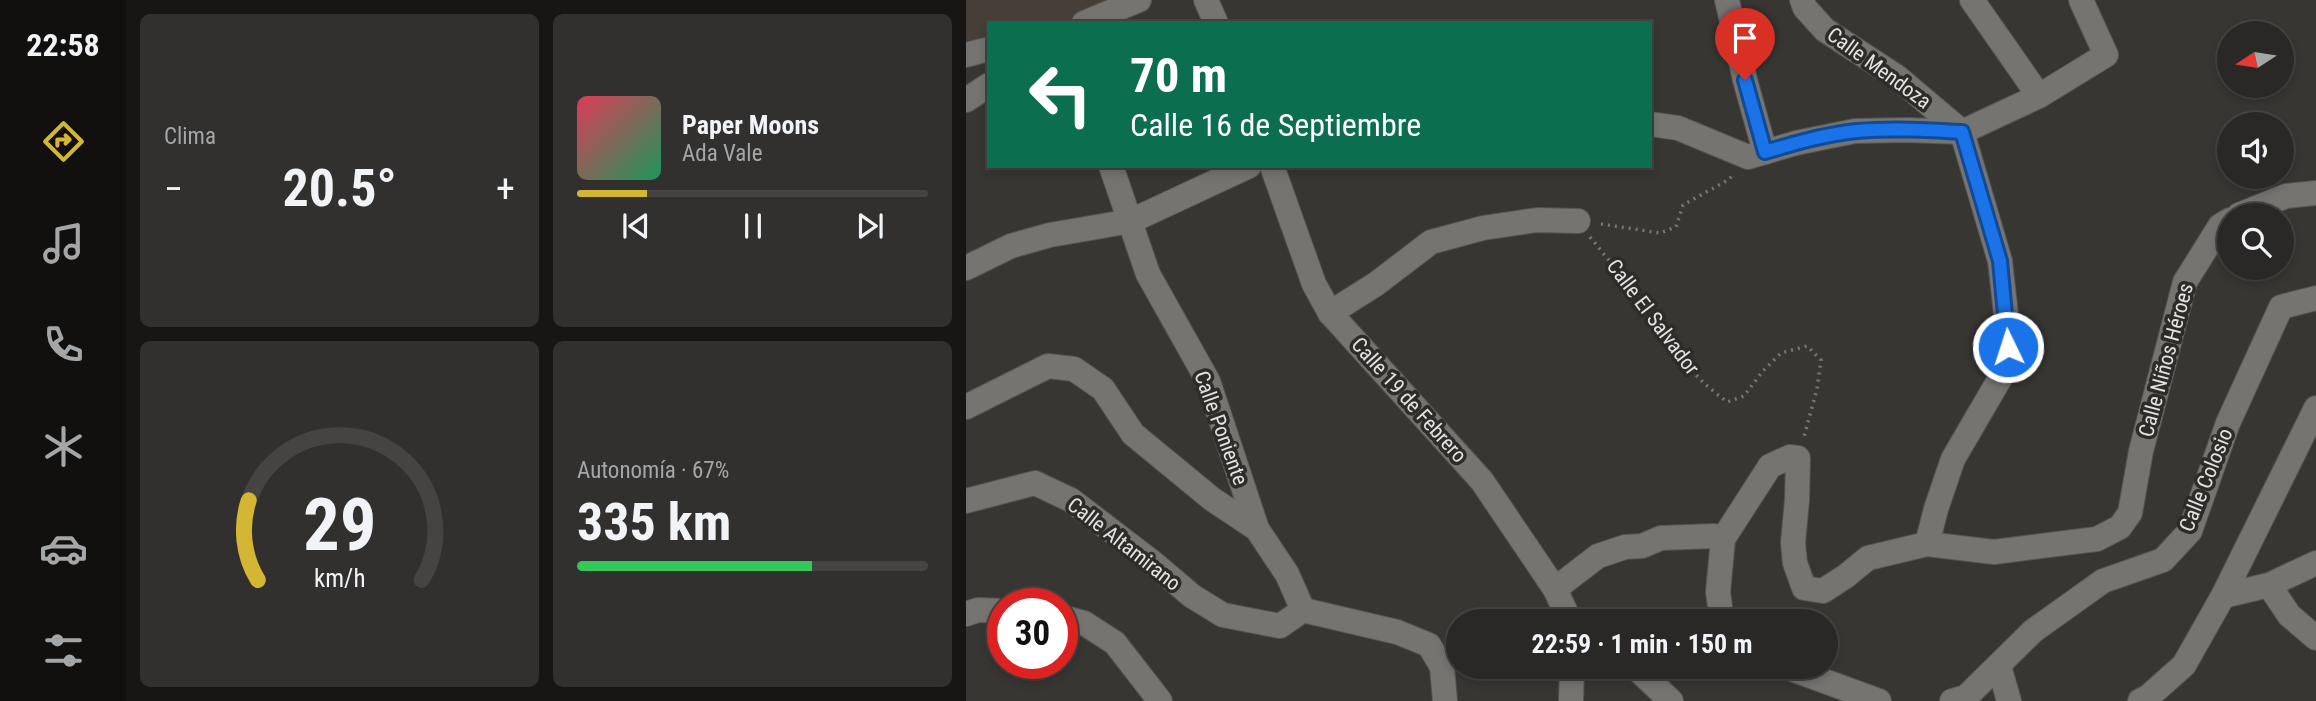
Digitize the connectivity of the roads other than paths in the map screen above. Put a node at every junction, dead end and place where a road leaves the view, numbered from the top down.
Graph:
1 (1139, 0) edge
2 (1206, 0) edge
3 (1727, 0) edge
4 (1802, 0) edge
5 (1972, 0) edge
6 (2083, 1) edge
7 (1089, 21) edge
8 (1215, 21) edge
9 (987, 50) edge
10 (966, 55) edge
11 (987, 86) edge
12 (2039, 96) junction
13 (966, 100) edge
14 (1652, 124) edge
15 (1962, 132) junction
16 (1757, 154) junction
17 (1112, 168) edge
18 (1245, 168) edge
19 (1273, 168) edge
20 (2316, 193) edge
21 (2267, 203) edge
22 (1131, 221) junction
23 (1578, 221) road end
24 (2217, 231) edge
25 (966, 268) edge
26 (2316, 298) edge
27 (1331, 313) junction
28 (966, 407) edge
29 (2316, 408) edge
30 (966, 501) edge
31 (1257, 529) junction
32 (1723, 539) junction
33 (1927, 544) junction
34 (2316, 563) edge
35 (2269, 585) junction
36 (1556, 589) junction
37 (2223, 596) junction
38 (1565, 609) edge
39 (1720, 609) edge
40 (1303, 610) junction
41 (1078, 621) edge
42 (2316, 638) edge
43 (1999, 666) junction
44 (1572, 679) edge
45 (1648, 679) edge
46 (1819, 679) edge
47 (1160, 701) edge
48 (1445, 701) edge
49 (1571, 701) edge
50 (1671, 701) edge
51 (1879, 701) edge
52 (1952, 701) edge
53 (2009, 701) edge
54 (2140, 701) edge

1 - 7 street
2 - 8 street
3 - 16 street
4 - 15 street, Calle Mendoza
5 - 12 street
6 - 12 street
9 - 10 street
11 - 13 street
12 - 15 street
14 - 16 street
15 - 16 street
15 - 33 street
17 - 22 street, Calle Poniente
18 - 22 street
19 - 27 street, Calle 19 de Febrero
20 - 21 street
22 - 25 street
22 - 31 street, Calle Poniente
23 - 27 street
24 - 33 street, Calle Niños Héroes
26 - 43 street, Calle Colosio
27 - 36 street, Calle 19 de Febrero
28 - 31 street
29 - 37 street
30 - 40 street, Calle Altamirano
31 - 40 street, Calle Poniente
32 - 33 street
32 - 36 street
32 - 39 street
34 - 35 street
35 - 37 street
35 - 42 street
36 - 38 street, Calle 19 de Febrero
37 - 54 street
40 - 48 street
41 - 47 street
43 - 52 street, Calle Colosio
43 - 53 street
44 - 49 street
45 - 50 street
46 - 51 street

